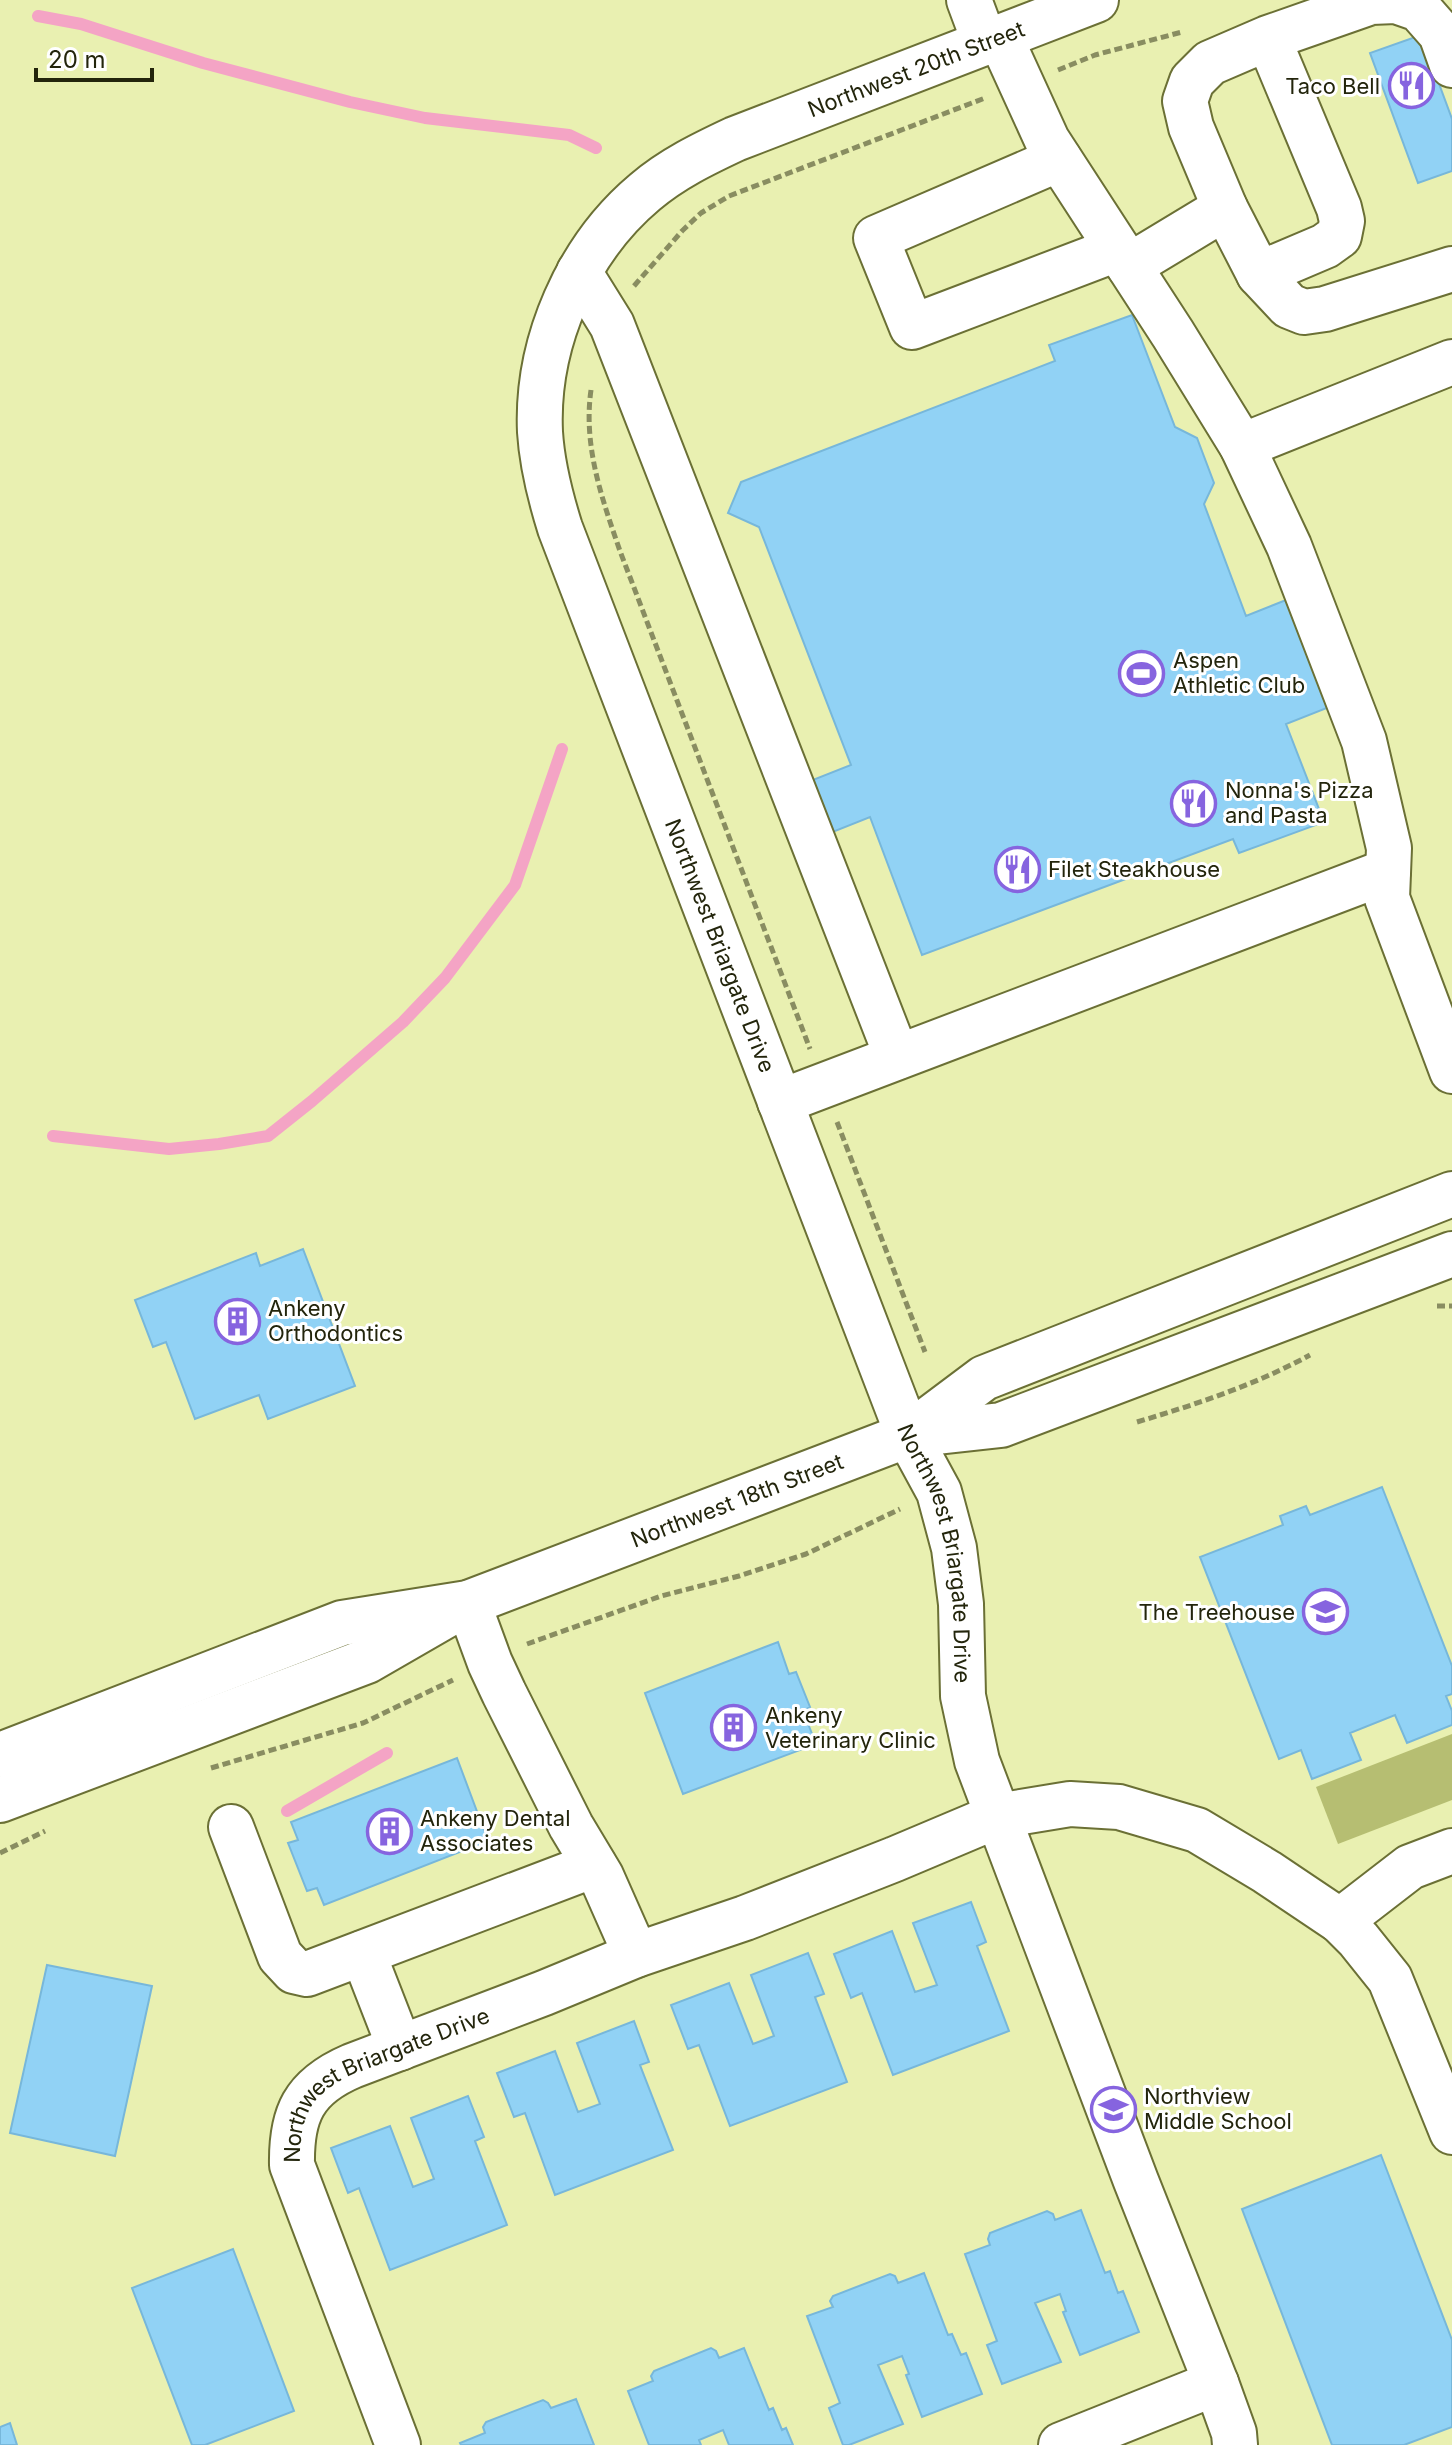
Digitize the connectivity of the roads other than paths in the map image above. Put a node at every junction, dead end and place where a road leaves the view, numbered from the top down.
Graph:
1 (969, 0) edge
2 (1096, 0) edge
3 (1268, 38) junction
4 (992, 40) junction
5 (1452, 65) edge
6 (735, 139) joint
7 (1059, 159) junction
8 (1225, 208) junction
9 (1123, 258) junction
10 (1452, 269) edge
11 (579, 272) junction
12 (1259, 274) junction
13 (1452, 362) edge
14 (1242, 446) junction
15 (1388, 871) junction
16 (897, 1057) junction
17 (1450, 1058) edge
18 (780, 1102) junction
19 (1452, 1194) edge
20 (1452, 1254) edge
21 (908, 1435) junction
22 (468, 1603) junction
23 (0, 1755) edge
24 (0, 1800) edge
25 (997, 1816) junction
26 (231, 1827) dead end
27 (1452, 1851) edge
28 (594, 1865) junction
29 (1340, 1921) junction
30 (363, 1953) junction
31 (636, 1955) junction
32 (400, 2048) junction
33 (1452, 2132) edge
34 (1216, 2383) junction
35 (398, 2445) edge
36 (1061, 2445) edge
37 (1235, 2445) edge

1 - 4 street
2 - 4 street, Northwest 20th Street
3 - 5 street
3 - 8 street
3 - 12 street
4 - 6 street, Northwest 20th Street
4 - 7 street
6 - 11 street, Northwest Briargate Drive
7 - 9 street
7 - 9 street
8 - 9 street
8 - 12 street
9 - 14 street
10 - 12 street
11 - 16 street
11 - 18 street, Northwest Briargate Drive
13 - 14 street
14 - 15 street
15 - 16 street
15 - 17 street
16 - 18 street
18 - 21 street, Northwest Briargate Drive
19 - 21 street, Northwest 18th Street
20 - 21 street
21 - 22 street, Northwest 18th Street
21 - 25 street, Northwest Briargate Drive
22 - 23 street, Northwest 18th Street
22 - 24 street
22 - 28 street
25 - 29 street
25 - 31 street, Northwest Briargate Drive
25 - 34 street, Northwest Briargate Drive
26 - 30 street
27 - 29 street
28 - 30 street
28 - 31 street
29 - 33 street
30 - 32 street
31 - 32 street, Northwest Briargate Drive
32 - 35 street, Northwest Briargate Drive
34 - 36 street
34 - 37 street, Northwest Briargate Drive

